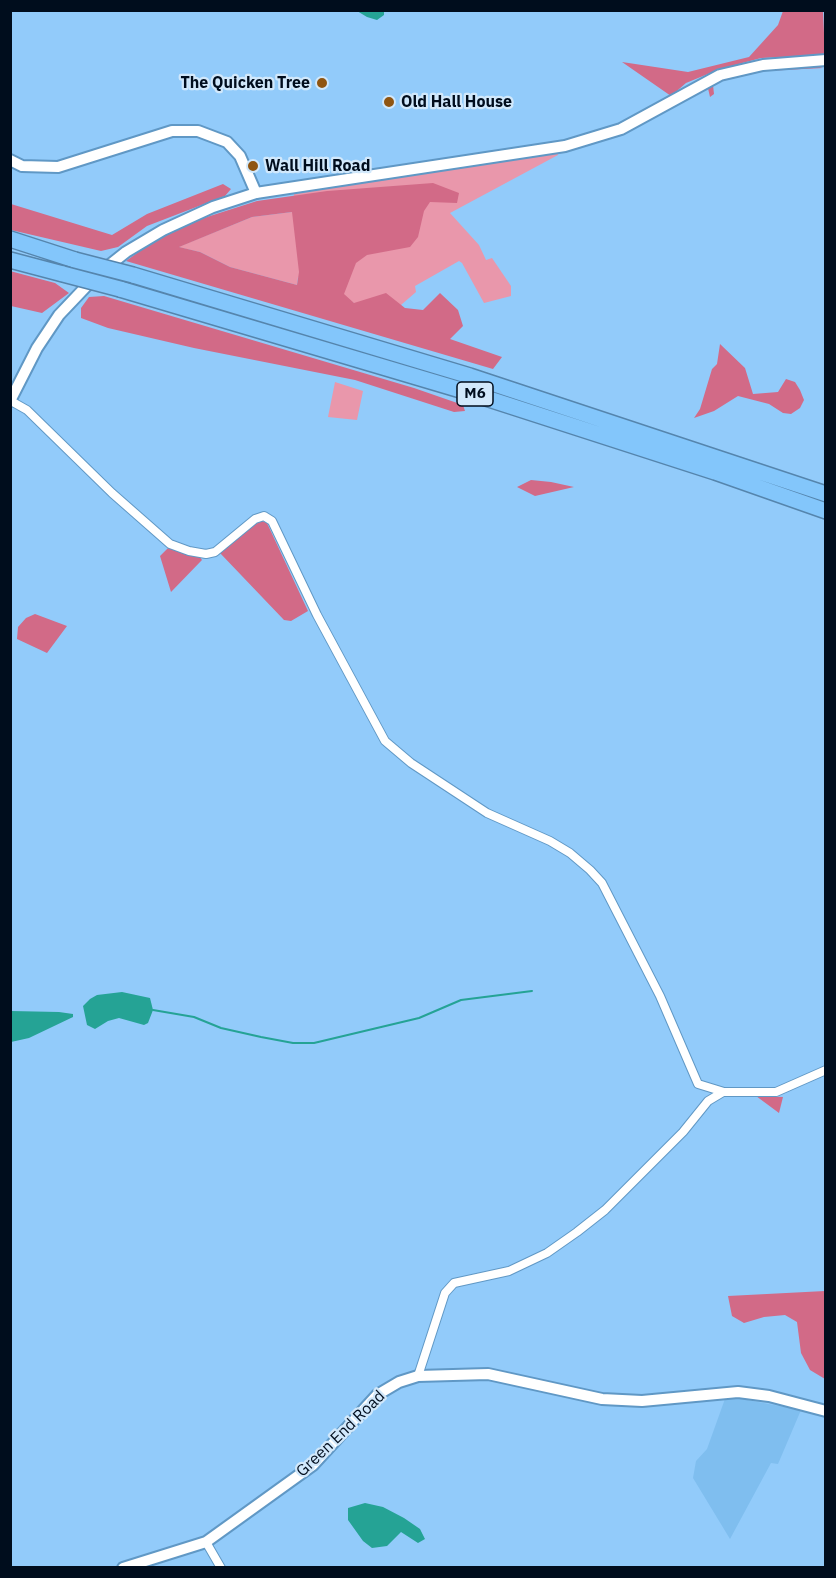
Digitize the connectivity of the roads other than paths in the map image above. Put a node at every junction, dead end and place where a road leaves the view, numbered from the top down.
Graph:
1 (825, 60) edge
2 (10, 160) edge
3 (256, 193) junction
4 (10, 239) edge
5 (10, 260) edge
6 (11, 401) edge
7 (825, 494) edge
8 (825, 512) edge
9 (825, 1070) edge
10 (698, 1084) junction
11 (724, 1092) junction
12 (708, 1101) junction
13 (418, 1376) junction
14 (825, 1411) edge
15 (206, 1542) junction
16 (123, 1568) edge
17 (221, 1568) edge

1 - 3 street
2 - 3 street
3 - 6 street
4 - 7 highway, M6, bridge
5 - 8 highway, M6, bridge
6 - 10 street
9 - 11 street
10 - 11 street
10 - 12 street
11 - 12 street
12 - 13 street
13 - 14 street, Green End Road
13 - 15 street, Green End Road
15 - 16 street, Green End Road
15 - 17 street

